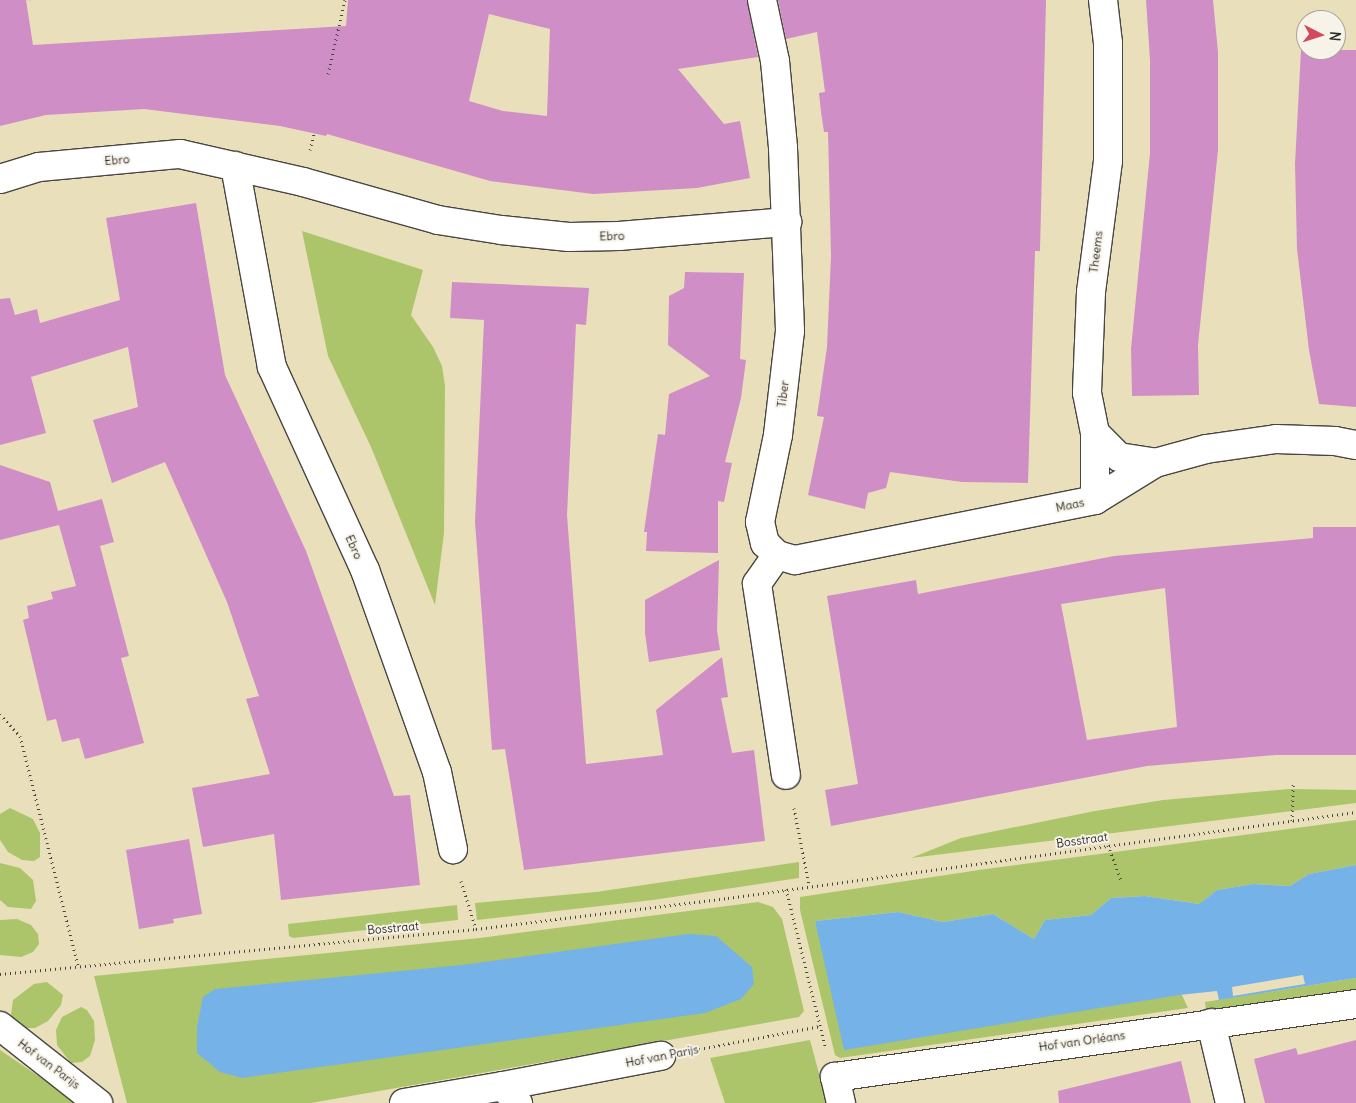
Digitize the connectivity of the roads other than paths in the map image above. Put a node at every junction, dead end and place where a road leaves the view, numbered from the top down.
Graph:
1 (762, 0) edge
2 (1103, 0) edge
3 (235, 166) junction
4 (0, 179) edge
5 (786, 222) junction
6 (1095, 433) junction
7 (1356, 445) edge
8 (1154, 463) junction
9 (1094, 500) junction
10 (776, 556) junction
11 (786, 775) road end
12 (453, 849) road end
13 (1356, 1004) edge
14 (1211, 1023) junction
15 (0, 1026) edge
16 (661, 1056) road end
17 (838, 1090) edge
18 (510, 1094) edge
19 (98, 1103) edge
20 (404, 1103) edge
21 (1230, 1103) edge

1 - 5 street, Tiber
2 - 6 street, Theems
3 - 4 street, Ebro
3 - 5 street, Ebro
3 - 12 street, Ebro
5 - 10 street, Tiber
6 - 8 street
6 - 9 street, Theems
7 - 8 street, Maas
8 - 9 street, Maas
9 - 10 street, Maas
10 - 11 street
13 - 14 street, Hof van Orléans
14 - 17 street, Hof van Orléans
14 - 21 street
15 - 19 street, Hof van Parijs
16 - 18 street, Hof van Parijs
18 - 20 street, Hof van Parijs

